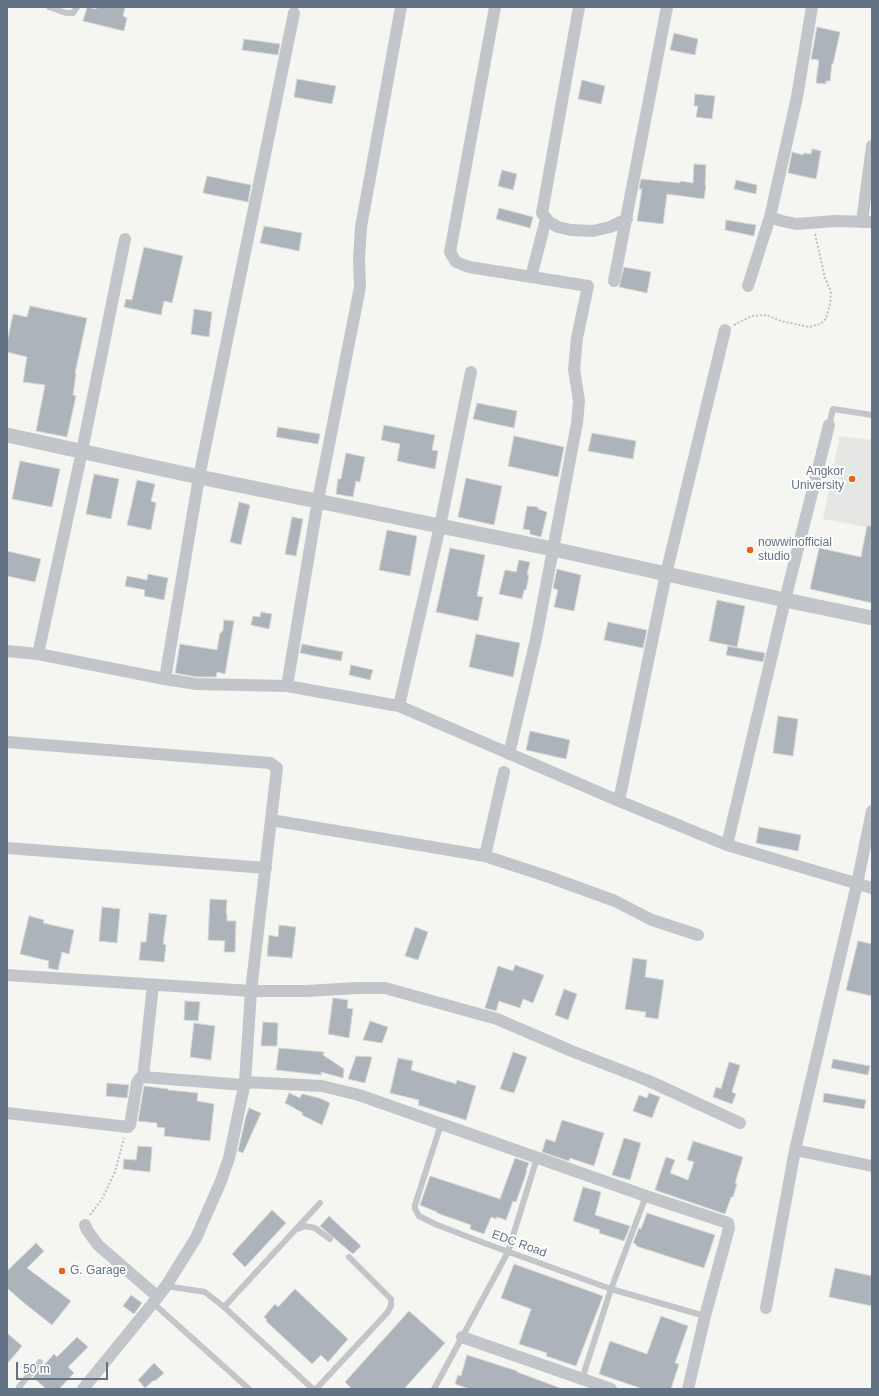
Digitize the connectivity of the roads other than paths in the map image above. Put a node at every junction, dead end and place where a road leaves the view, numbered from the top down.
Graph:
1 (49, 7) edge
2 (77, 7) edge
3 (401, 7) edge
4 (495, 7) edge
5 (579, 7) edge
6 (667, 7) edge
7 (812, 7) edge
8 (294, 13) dead end
9 (872, 146) edge
10 (770, 217) junction
11 (546, 219) junction
12 (627, 219) junction
13 (867, 222) edge
14 (125, 239) dead end
15 (531, 277) junction
16 (614, 281) dead end
17 (748, 286) dead end
18 (724, 330) road end
19 (472, 372) dead end
20 (872, 415) edge
21 (829, 425) joint
22 (7, 435) edge
23 (82, 451) junction
24 (198, 477) junction
25 (318, 500) junction
26 (440, 526) junction
27 (554, 549) junction
28 (666, 574) junction
29 (785, 600) junction
30 (872, 618) edge
31 (7, 651) edge
32 (38, 654) junction
33 (165, 679) junction
34 (287, 686) junction
35 (399, 706) junction
36 (7, 742) edge
37 (509, 754) junction
38 (504, 772) dead end
39 (619, 801) junction
40 (872, 811) edge
41 (271, 820) junction
42 (727, 845) junction
43 (7, 848) edge
44 (485, 856) junction
45 (266, 868) junction
46 (857, 884) junction
47 (872, 888) edge
48 (698, 935) dead end
49 (7, 975) edge
50 (153, 985) junction
51 (251, 991) junction
52 (143, 1077) junction
53 (245, 1083) junction
54 (7, 1113) edge
55 (740, 1123) dead end
56 (441, 1124) junction
57 (795, 1150) junction
58 (537, 1158) junction
59 (872, 1166) edge
60 (646, 1196) junction
61 (320, 1203) dead end
62 (85, 1225) road end
63 (294, 1231) junction
64 (330, 1239) dead end
65 (508, 1252) junction
66 (349, 1257) dead end
67 (166, 1286) junction
68 (611, 1289) junction
69 (156, 1300) junction
70 (224, 1308) junction
71 (766, 1308) dead end
72 (705, 1316) junction
73 (462, 1337) junction
74 (40, 1362) dead end
75 (580, 1384) edge
76 (19, 1389) edge
77 (83, 1389) edge
78 (250, 1389) edge
79 (314, 1389) edge
80 (434, 1389) edge
81 (611, 1389) edge
82 (688, 1389) edge

1 - 2 lane
3 - 25 street
4 - 15 street
5 - 11 street
6 - 12 street
7 - 10 street
8 - 24 street
9 - 13 street
10 - 13 street
10 - 17 street
11 - 12 street
11 - 15 street
12 - 16 street
14 - 23 street
15 - 27 street
18 - 28 street
19 - 26 street
20 - 21 lane
21 - 29 street
22 - 23 street
23 - 24 street
23 - 32 street
24 - 25 street
24 - 33 street
25 - 26 street
25 - 34 street
26 - 27 street
26 - 35 street
27 - 28 street
27 - 37 street
28 - 29 street
28 - 39 street
29 - 30 street
29 - 42 street
31 - 32 street
32 - 33 street
33 - 34 street
34 - 35 street
35 - 37 street
36 - 41 street
37 - 39 street
38 - 44 street
39 - 42 street
40 - 46 street
41 - 44 street
41 - 45 street
42 - 46 street
43 - 45 street
44 - 48 street
45 - 51 street
46 - 47 street
46 - 57 street
49 - 50 street
50 - 51 street
50 - 52 street
51 - 53 street
51 - 55 street
52 - 53 street
52 - 54 street
53 - 56 street
53 - 67 street
56 - 58 street
56 - 65 lane, EDC Road
57 - 59 street
57 - 71 street
58 - 60 street
58 - 65 lane
60 - 68 lane
60 - 72 street
61 - 63 lane
62 - 69 street
63 - 64 lane
63 - 70 lane
65 - 68 lane, EDC Road
65 - 73 lane
66 - 79 lane
67 - 69 street
67 - 70 lane
68 - 72 lane, EDC Road
68 - 75 lane
69 - 77 street
69 - 78 lane
70 - 79 lane
72 - 82 street
73 - 75 street
73 - 80 lane
74 - 76 lane
75 - 81 street

